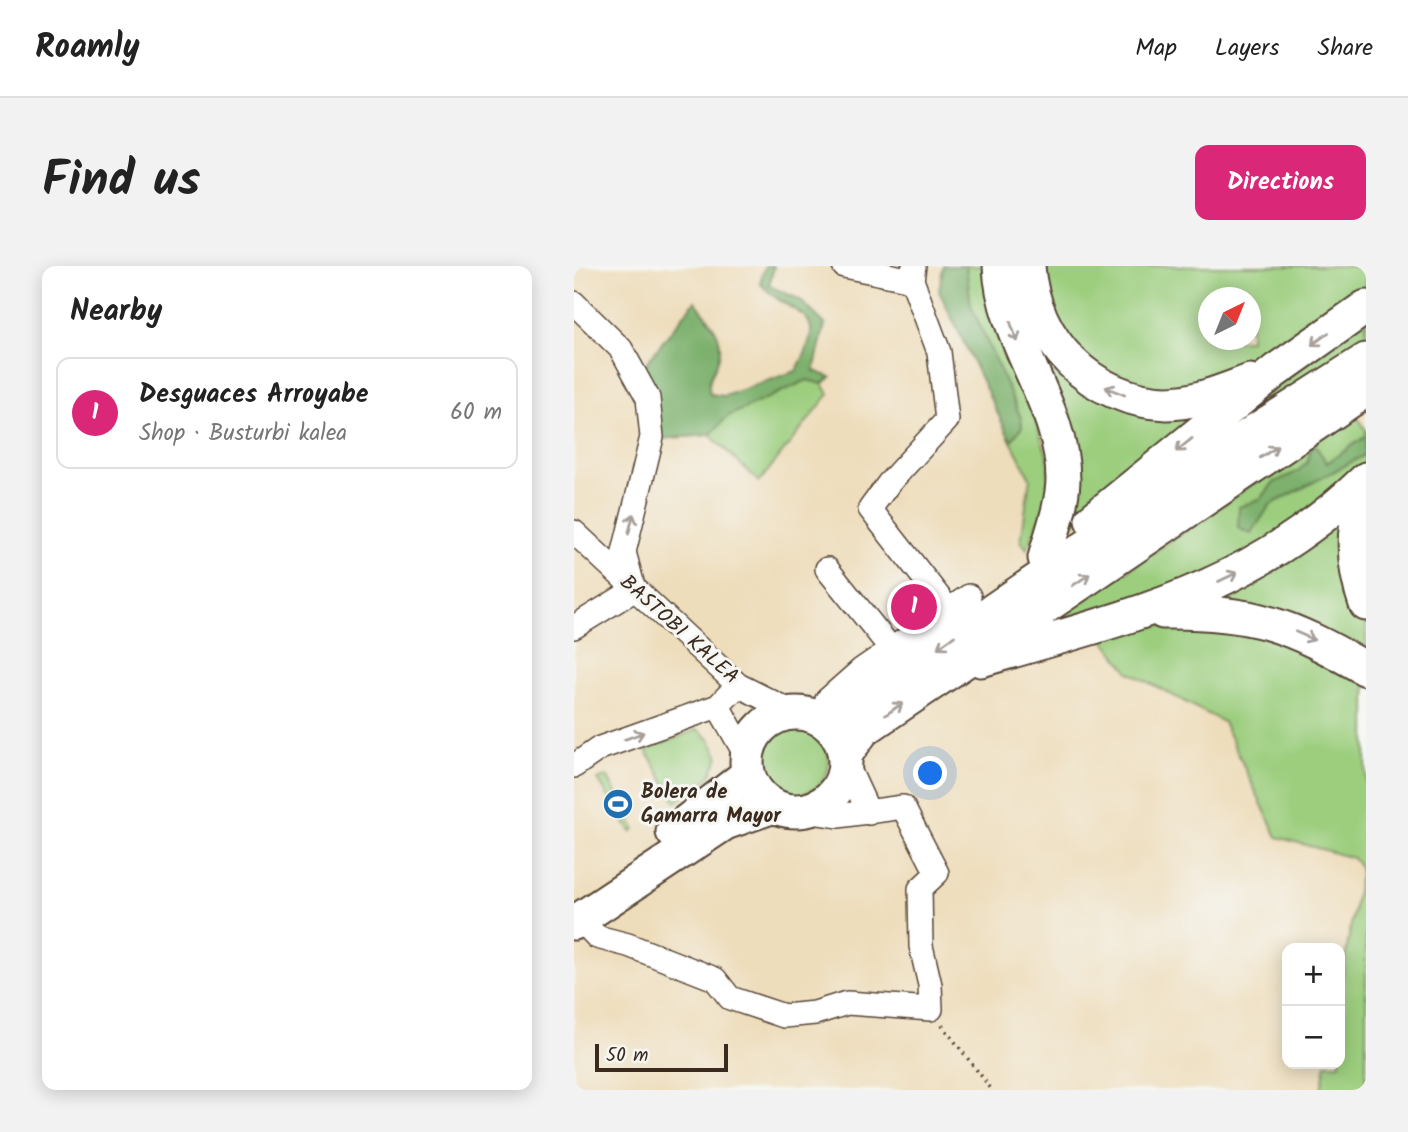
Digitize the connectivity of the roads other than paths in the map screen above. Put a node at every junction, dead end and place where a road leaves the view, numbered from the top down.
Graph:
1 (844, 266) edge
2 (1000, 266) edge
3 (1028, 266) edge
4 (913, 273) edge
5 (574, 303) edge
6 (1366, 307) edge
7 (1366, 360) edge
8 (1275, 371) junction
9 (1366, 390) edge
10 (1366, 479) edge
11 (1366, 488) edge
12 (574, 532) edge
13 (1045, 558) junction
14 (827, 569) dead end
15 (634, 590) junction
16 (969, 596) dead end
17 (1002, 603) junction
18 (1366, 604) edge
19 (950, 610) junction
20 (1143, 612) junction
21 (574, 627) edge
22 (893, 650) junction
23 (952, 668) junction
24 (1366, 669) edge
25 (738, 685) junction
26 (718, 706) junction
27 (814, 716) junction
28 (845, 758) junction
29 (747, 765) junction
30 (574, 766) edge
31 (790, 809) junction
32 (869, 813) junction
33 (580, 918) edge

1 - 4 street
2 -> 13 highway
8 -> 3 highway
4 - 19 street
15 -> 5 street
6 -> 8 highway
7 - 17 highway
8 -> 13 highway
23 -> 9 highway
20 -> 10 highway
11 - 18 highway
12 - 15 street, BASTOBI KALEA
13 - 17 highway
14 - 22 street
15 - 21 street
15 - 25 street, BASTOBI KALEA
16 - 19 street
17 -> 27 highway
19 - 22 street
20 - 23 highway
20 -> 24 highway
22 - 27 street
28 -> 23 highway
25 - 26 street
25 - 27 street, BASTOBI KALEA
26 - 29 street, BASTOBI KALEA
30 -> 26 street
27 - 28 highway
27 - 29 highway
28 - 31 highway
28 - 32 street
29 - 31 highway
29 - 33 highway
31 - 32 street
31 - 33 highway
32 - 33 street

